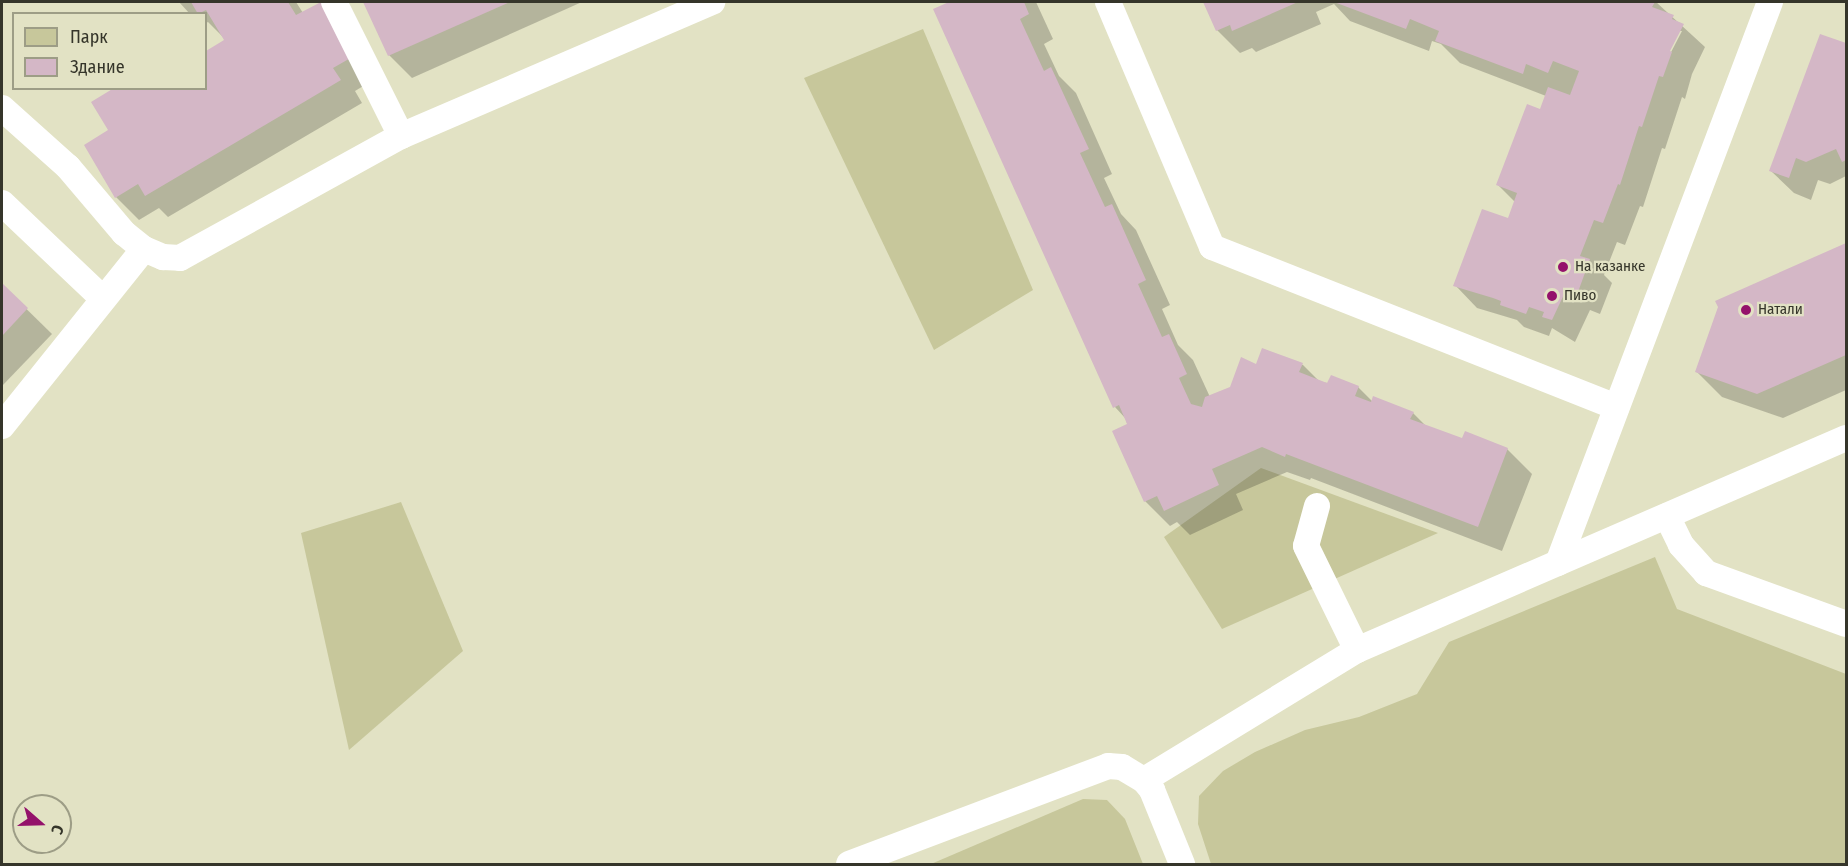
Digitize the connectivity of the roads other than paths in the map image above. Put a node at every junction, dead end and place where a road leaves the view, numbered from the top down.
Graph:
1 (334, 2) edge
2 (712, 2) edge
3 (1108, 2) edge
4 (1770, 2) edge
5 (2, 108) edge
6 (401, 136) junction
7 (2, 203) edge
8 (144, 249) junction
9 (103, 299) junction
10 (1617, 407) junction
11 (2, 426) edge
12 (1846, 438) edge
13 (1317, 506) dead end
14 (1667, 516) junction
15 (1558, 563) junction
16 (1846, 624) edge
17 (1357, 650) junction
18 (1144, 780) junction
19 (849, 864) edge
20 (1182, 864) edge

1 - 6 lane
2 - 6 lane
3 - 10 lane
4 - 10 lane
5 - 8 lane
6 - 8 lane
7 - 9 lane
8 - 9 lane
9 - 11 lane
10 - 15 lane
12 - 14 lane
13 - 17 lane
14 - 15 lane
14 - 16 lane
15 - 17 lane
17 - 18 lane
18 - 19 lane
18 - 20 lane

